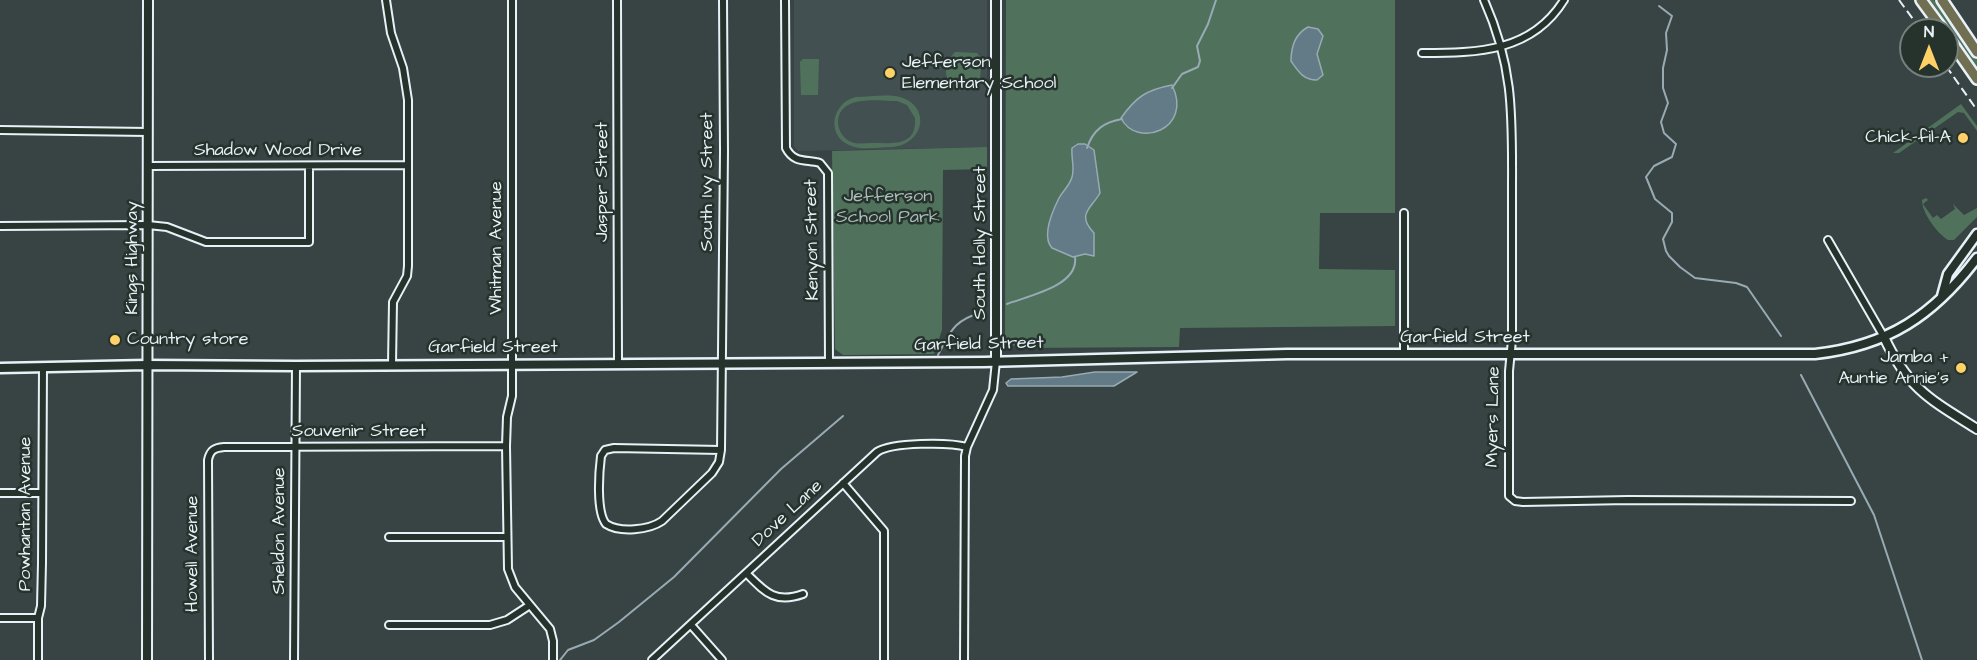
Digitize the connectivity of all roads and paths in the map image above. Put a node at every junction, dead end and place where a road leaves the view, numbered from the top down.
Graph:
1 (148, 0) edge
2 (386, 0) edge
3 (512, 0) edge
4 (617, 0) edge
5 (723, 0) edge
6 (785, 0) edge
7 (996, 0) edge
8 (1484, 0) edge
9 (1564, 0) edge
10 (1922, 0) edge
11 (1941, 0) edge
12 (1935, 18) edge
13 (1965, 34) junction
14 (1977, 41) edge
15 (1501, 45) junction
16 (1977, 52) edge
17 (1422, 53) dead end
18 (1959, 53) edge
19 (1977, 79) edge
20 (0, 130) edge
21 (148, 132) junction
22 (408, 165) junction
23 (148, 166) junction
24 (309, 166) junction
25 (1404, 213) dead end
26 (148, 225) junction
27 (0, 226) edge
28 (1977, 234) edge
29 (1828, 240) dead end
30 (1977, 258) edge
31 (1942, 296) junction
32 (1884, 337) junction
33 (1404, 354) junction
34 (1510, 355) junction
35 (996, 361) junction
36 (829, 363) junction
37 (392, 364) junction
38 (512, 364) junction
39 (618, 364) junction
40 (723, 364) junction
41 (147, 365) junction
42 (296, 366) junction
43 (0, 368) edge
44 (43, 368) junction
45 (1977, 429) edge
46 (506, 446) junction
47 (296, 447) junction
48 (967, 447) junction
49 (212, 450) joint
50 (722, 450) junction
51 (843, 483) junction
52 (0, 493) edge
53 (41, 493) junction
54 (1851, 501) dead end
55 (389, 537) dead end
56 (506, 537) junction
57 (747, 574) junction
58 (803, 594) dead end
59 (530, 605) junction
60 (0, 618) edge
61 (38, 618) junction
62 (389, 625) dead end
63 (691, 625) junction
64 (38, 660) edge
65 (147, 660) edge
66 (209, 660) edge
67 (294, 660) edge
68 (553, 660) edge
69 (652, 660) edge
70 (722, 660) edge
71 (884, 660) edge
72 (964, 660) edge

1 - 21 street, Kings Highway
2 - 22 street
3 - 38 street, Whitman Avenue
4 - 39 street, Jasper Street
5 - 40 street, South Ivy Street
6 - 36 street, Kenyon Street
7 - 35 street, South Holly Street
8 - 15 street, Myers Lane
9 - 15 street
10 - 12 main road
11 - 13 main road
13 - 14 street
13 - 16 main road
15 - 17 street
15 - 34 street, Myers Lane
18 - 19 main road
20 - 21 street
21 - 23 street, Kings Highway
22 - 24 street, Shadow Wood Drive
22 - 37 street
23 - 24 street, Shadow Wood Drive
23 - 26 street, Kings Highway
24 - 26 street
25 - 33 street
26 - 27 street
26 - 41 street, Kings Highway
28 - 31 main road, Garfield Street
29 - 32 street
30 - 31 main road, Garfield Street
31 - 32 main road, Garfield Street
32 - 34 main road, Garfield Street
32 - 45 street
33 - 34 main road, Garfield Street
33 - 35 main road, Garfield Street
34 - 54 street, Myers Lane
35 - 36 main road, Garfield Street
35 - 48 street, South Holly Street
36 - 40 main road, Garfield Street
37 - 38 main road, Garfield Street
37 - 42 main road, Garfield Street
38 - 39 main road, Garfield Street
38 - 46 street, Whitman Avenue
39 - 40 main road, Garfield Street
40 - 50 street, South Ivy Street
41 - 42 main road, Garfield Street
41 - 44 main road, Garfield Street
41 - 65 street, Kings Highway
42 - 47 street, Sheldon Avenue
43 - 44 main road, Garfield Street
44 - 53 street, Powhantan Avenue
46 - 47 street, Souvenir Street
46 - 56 street, Whitman Avenue
47 - 49 street, Souvenir Street
47 - 67 street, Sheldon Avenue
48 - 51 street, Dove Lane
48 - 72 street, South Holly Street
49 - 66 street, Howell Avenue
50 - 50 street
51 - 57 street, Dove Lane
51 - 71 street
52 - 53 street
53 - 61 street, Powhantan Avenue
55 - 56 street
56 - 59 street, Whitman Avenue
57 - 58 street
57 - 63 street, Dove Lane
59 - 62 street
59 - 68 street, Whitman Avenue
60 - 61 street
61 - 64 street, Powhantan Avenue
63 - 69 street, Dove Lane
63 - 70 street

